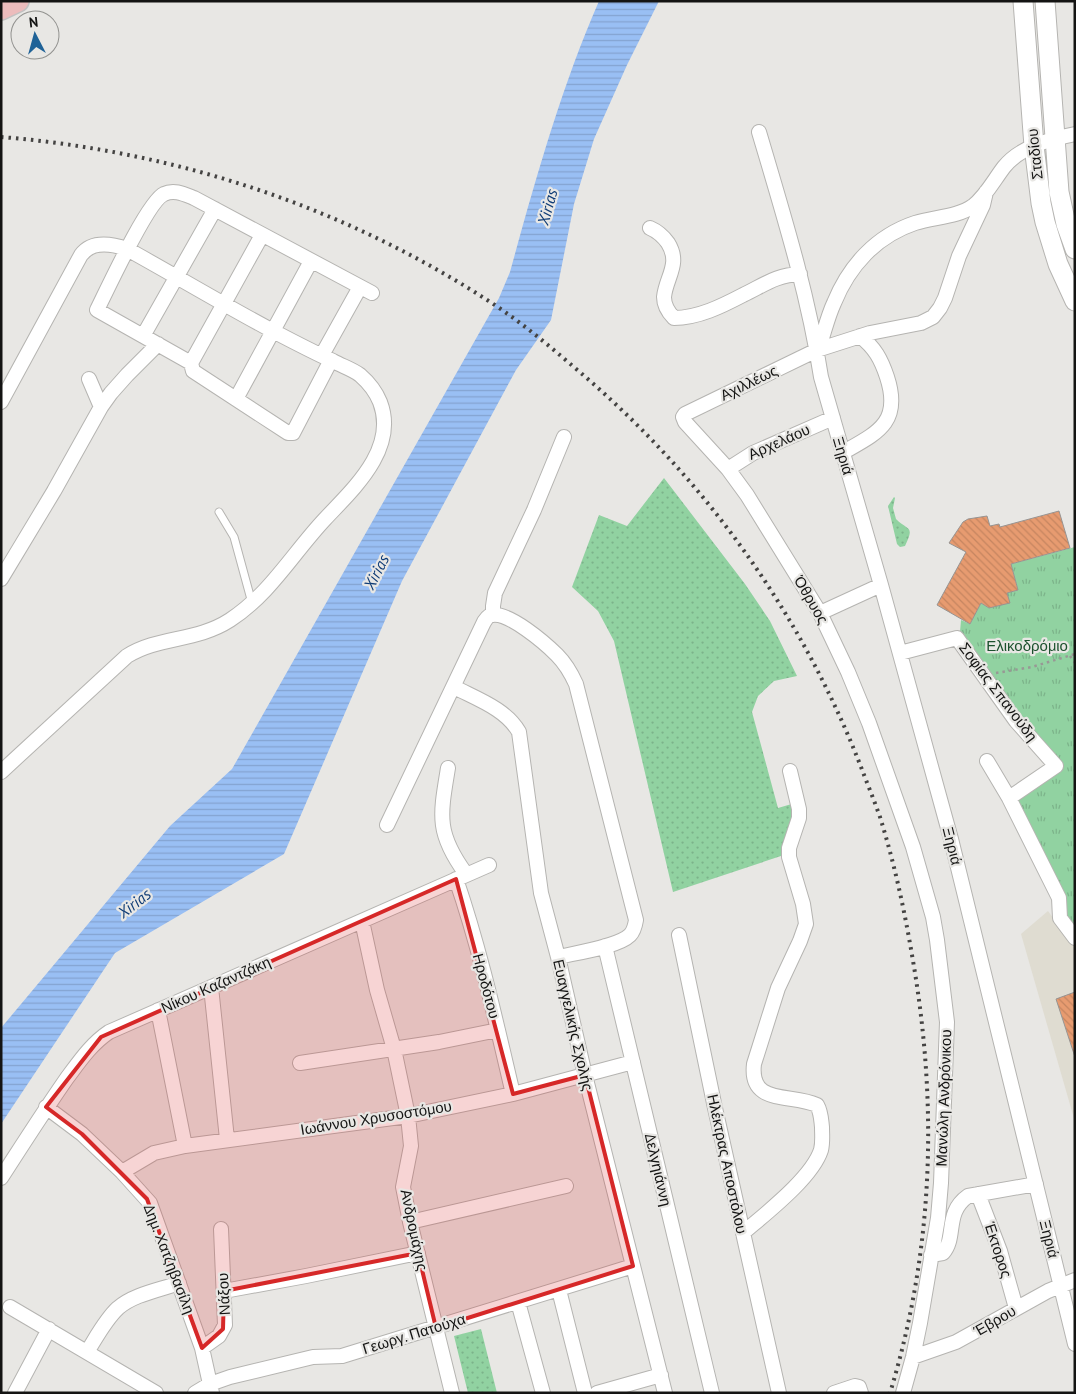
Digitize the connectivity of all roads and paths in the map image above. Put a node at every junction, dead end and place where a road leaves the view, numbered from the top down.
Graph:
1 (18, 1) edge
2 (1023, 1) edge
3 (1045, 1) edge
4 (1, 9) edge
5 (759, 132) dead end
6 (1075, 134) edge
7 (1055, 138) junction
8 (1034, 146) junction
9 (986, 192) junction
10 (215, 210) junction
11 (650, 228) dead end
12 (262, 235) junction
13 (128, 249) junction
14 (1075, 249) edge
15 (311, 261) junction
16 (800, 274) junction
17 (176, 276) junction
18 (1075, 301) edge
19 (225, 304) junction
20 (273, 331) junction
21 (143, 336) junction
22 (860, 336) junction
23 (158, 344) junction
24 (818, 350) junction
25 (327, 358) junction
26 (191, 363) junction
27 (89, 378) dead end
28 (236, 399) junction
29 (1, 402) edge
30 (102, 407) junction
31 (683, 417) joint
32 (833, 418) junction
33 (564, 437) dead end
34 (842, 453) junction
35 (728, 469) junction
36 (219, 512) dead end
37 (1, 580) edge
38 (881, 585) junction
39 (252, 604) junction
40 (820, 613) junction
41 (493, 615) junction
42 (900, 653) junction
43 (1075, 654) edge
44 (1070, 656) junction
45 (1075, 663) edge
46 (984, 674) junction
47 (454, 687) junction
48 (987, 761) dead end
49 (448, 768) dead end
50 (790, 771) dead end
51 (1, 772) edge
52 (1009, 798) junction
53 (899, 805) joint
54 (387, 825) dead end
55 (489, 865) dead end
56 (461, 877) junction
57 (362, 921) junction
58 (678, 935) dead end
59 (1075, 938) edge
60 (605, 946) junction
61 (558, 957) junction
62 (211, 987) junction
63 (158, 1010) junction
64 (498, 1030) junction
65 (394, 1049) junction
66 (633, 1062) junction
67 (300, 1063) dead end
68 (585, 1075) junction
69 (513, 1094) junction
70 (46, 1107) junction
71 (408, 1116) junction
72 (227, 1139) junction
73 (185, 1146) junction
74 (122, 1172) junction
75 (1, 1178) edge
76 (1036, 1184) junction
77 (566, 1186) dead end
78 (978, 1194) junction
79 (410, 1222) junction
80 (221, 1229) dead end
81 (743, 1234) junction
82 (418, 1253) junction
83 (931, 1255) junction
84 (633, 1266) junction
85 (1075, 1280) edge
86 (179, 1283) junction
87 (1060, 1285) junction
88 (559, 1290) junction
89 (224, 1291) junction
90 (518, 1302) junction
91 (10, 1307) dead end
92 (1016, 1308) junction
93 (436, 1328) junction
94 (49, 1329) junction
95 (1075, 1344) edge
96 (202, 1348) junction
97 (87, 1352) junction
98 (913, 1357) junction
99 (661, 1375) junction
100 (211, 1388) edge
101 (859, 1389) edge
102 (15, 1393) edge
103 (156, 1393) edge
104 (195, 1393) edge
105 (452, 1393) edge
106 (544, 1393) edge
107 (585, 1393) edge
108 (597, 1393) edge
109 (665, 1393) edge
110 (712, 1393) edge
111 (779, 1393) edge
112 (834, 1393) edge
113 (903, 1393) edge

1 - 4 main road
2 - 8 main road, Σταδίου
3 - 7 main road, Σταδίου
5 - 16 street, Ξηριά
6 - 7 street
7 - 8 street
7 - 14 main road, Σταδίου
8 - 9 street
8 - 18 main road, Σταδίου
9 - 22 street, Αχιλλέως
9 - 24 street
10 - 12 street
10 - 13 street
10 - 17 street
11 - 16 street
12 - 15 street
12 - 19 street
13 - 17 street
13 - 21 street
13 - 29 street
15 - 20 street
15 - 25 street
16 - 24 street, Ξηριά
17 - 19 street
17 - 21 street
19 - 20 street
19 - 26 street
20 - 25 street
20 - 28 street
21 - 23 street
22 - 24 street, Αχιλλέως
22 - 34 street
23 - 26 street
23 - 30 street
24 - 31 street, Αχιλλέως
24 - 32 street, Ξηριά
25 - 28 street
25 - 39 street
26 - 28 street
27 - 30 street
30 - 37 street
31 - 35 street, Όθρυος
32 - 34 street, Ξηριά
32 - 35 street, Αρχελάου
33 - 41 street
34 - 38 street, Ξηριά
35 - 40 street, Όθρυος
36 - 39 lane
38 - 40 street
38 - 42 street, Ξηριά
39 - 51 street
40 - 53 street, Όθρυος
41 - 47 street
41 - 60 street
42 - 46 street, Σοφίας Σπανούδη
42 - 76 street, Ξηριά
43 - 44 path
44 - 45 path
44 - 46 path
46 - 52 street, Σοφίας Σπανούδη
47 - 54 street
47 - 61 street, Ευαγγελικής Σχολής
48 - 52 street
49 - 56 street, Ηροδότου
50 - 81 street
52 - 59 street
53 - 83 street, Μανώλη Ανδρόνικου
55 - 56 street, Νίκου Καζαντζάκη
56 - 57 street, Νίκου Καζαντζάκη
56 - 64 street, Ηροδότου
57 - 62 street, Νίκου Καζαντζάκη
57 - 65 street, Ανδρομάχης
58 - 81 street, Ηλέκτρας Αποστόλου
60 - 61 street
60 - 66 street, Δελγηιάννη
61 - 68 street, Ευαγγελικής Σχολής
62 - 63 street, Νίκου Καζαντζάκη
62 - 72 street
63 - 70 street, Νίκου Καζαντζάκη
63 - 73 street
64 - 65 street
64 - 69 street, Ηροδότου
65 - 67 street
65 - 71 street, Ανδρομάχης
66 - 68 street, Ιωάννου Χρυσοστόμου
66 - 110 street, Δελγηιάννη
68 - 69 street, Ιωάννου Χρυσοστόμου
68 - 84 street, Ευαγγελικής Σχολής
69 - 71 street, Ιωάννου Χρυσοστόμου
70 - 74 street, Δημ. Χατζηβασίλη
70 - 75 street, Νίκου Καζαντζάκη
71 - 72 street, Ιωάννου Χρυσοστόμου
71 - 79 street, Ανδρομάχης
72 - 73 street, Ιωάννου Χρυσοστόμου
73 - 74 street, Ιωάννου Χρυσοστόμου
74 - 86 street, Δημ. Χατζηβασίλη
76 - 78 street
76 - 87 street, Ξηριά
77 - 79 street
78 - 83 street
78 - 92 street, Έκτορος
79 - 82 street, Ανδρομάχης
80 - 89 street, Νάξου
81 - 111 street, Ηλέκτρας Αποστόλου
82 - 89 street
82 - 93 street, Ανδρομάχης
83 - 98 street, Μανώλη Ανδρόνικου
84 - 88 street, Γεωργ. Πατούχα
84 - 99 street, Ευαγγελικής Σχολής
85 - 87 street, Έβρου
86 - 96 street, Δημ. Χατζηβασίλη
86 - 97 street
87 - 92 street, Έβρου
87 - 95 street, Ξηριά
88 - 90 street, Γεωργ. Πατούχα
88 - 107 street
89 - 96 street, Νάξου
90 - 93 street, Γεωργ. Πατούχα
90 - 106 street
91 - 94 street
92 - 98 street, Έβρου
93 - 100 street, Γεωργ. Πατούχα
93 - 105 street, Ανδρομάχης
94 - 97 street
94 - 102 street
96 - 100 street, Δημ. Χατζηβασίλη
97 - 103 street
98 - 113 street, Μανώλη Ανδρόνικου
99 - 108 street
99 - 109 street, Ευαγγελικής Σχολής
100 - 104 street, Γεωργ. Πατούχα
101 - 112 street

